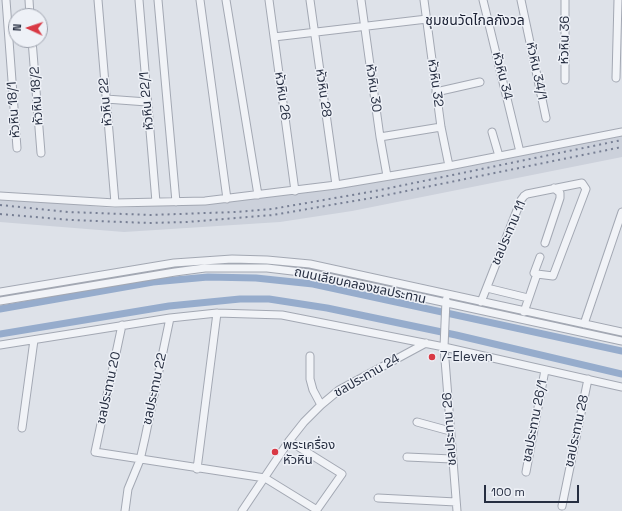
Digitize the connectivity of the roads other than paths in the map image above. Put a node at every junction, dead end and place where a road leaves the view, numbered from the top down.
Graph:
1 (6, 0) edge
2 (98, 0) edge
3 (139, 0) edge
4 (158, 0) edge
5 (200, 0) edge
6 (226, 0) edge
7 (269, 0) edge
8 (310, 0) edge
9 (361, 0) edge
10 (424, 0) edge
11 (483, 0) edge
12 (521, 0) edge
13 (565, 0) edge
14 (618, 0) edge
15 (426, 19) junction
16 (365, 27) junction
17 (314, 33) junction
18 (274, 38) junction
19 (33, 48) edge
20 (616, 78) dead end
21 (565, 80) dead end
22 (480, 82) dead end
23 (436, 92) junction
24 (106, 99) junction
25 (147, 102) junction
26 (546, 118) dead end
27 (441, 127) junction
28 (492, 132) dead end
29 (622, 132) edge
30 (380, 137) junction
31 (17, 148) dead end
32 (520, 152) junction
33 (41, 153) dead end
34 (499, 156) junction
35 (449, 166) junction
36 (387, 176) junction
37 (336, 185) junction
38 (554, 188) junction
39 (296, 191) junction
40 (258, 195) junction
41 (0, 196) edge
42 (227, 199) junction
43 (156, 202) junction
44 (176, 202) junction
45 (115, 203) junction
46 (622, 212) edge
47 (545, 243) dead end
48 (540, 257) dead end
49 (537, 274) junction
50 (487, 288) junction
51 (0, 292) edge
52 (446, 295) junction
53 (528, 298) junction
54 (0, 301) edge
55 (481, 302) junction
56 (445, 304) junction
57 (524, 312) junction
58 (217, 313) junction
59 (170, 318) junction
60 (584, 324) junction
61 (122, 325) junction
62 (622, 332) edge
63 (34, 340) junction
64 (622, 341) edge
65 (426, 343) junction
66 (0, 345) edge
67 (444, 347) junction
68 (310, 356) dead end
69 (545, 370) junction
70 (588, 379) junction
71 (622, 387) edge
72 (321, 405) junction
73 (417, 422) dead end
74 (22, 428) dead end
75 (450, 431) junction
76 (289, 441) junction
77 (407, 457) dead end
78 (452, 459) junction
79 (140, 460) junction
80 (197, 469) junction
81 (526, 472) dead end
82 (265, 478) junction
83 (378, 498) dead end
84 (456, 502) junction
85 (562, 506) dead end
86 (125, 511) edge
87 (242, 511) edge
88 (316, 511) edge
89 (457, 511) edge

1 - 31 street, หัวหิน 18/1
2 - 24 street, หัวหิน 22
3 - 25 street, หัวหิน 22/1
4 - 44 street
5 - 42 street
6 - 40 street
7 - 18 street, หัวหิน 26
8 - 17 street, หัวหิน 28
9 - 16 street, หัวหิน 30
10 - 15 street, หัวหิน 32
11 - 32 street, หัวหิน 34
12 - 26 street, หัวหิน 34/1
13 - 21 street, หัวหิน 36
14 - 20 street
15 - 16 street
15 - 23 street, หัวหิน 32
16 - 17 street
16 - 30 street, หัวหิน 30
17 - 18 street
17 - 37 street, หัวหิน 28
18 - 39 street, หัวหิน 26
19 - 33 street, หัวหิน 18/2
22 - 23 street
23 - 27 street, หัวหิน 32
24 - 25 street
24 - 45 street, หัวหิน 22
25 - 43 street, หัวหิน 22/1
27 - 30 street
27 - 35 street, หัวหิน 32
28 - 34 street
29 - 32 street
30 - 36 street, หัวหิน 30
32 - 34 street
34 - 35 street
35 - 36 street
36 - 37 street
37 - 39 street
38 - 47 street
38 - 49 street, ชลประทาน 11
38 - 50 street, ชลประทาน 11
39 - 40 street
40 - 42 street
41 - 45 street
42 - 44 street
43 - 44 street
43 - 45 street
46 - 60 street
48 - 49 street
49 - 53 street
50 - 53 street
50 - 55 street, ชลประทาน 11
51 - 52 street, ถนนเลียบคลองชลประทาน
52 - 55 street, ถนนเลียบคลองชลประทาน
52 - 56 street, ชลประทาน 26
53 - 57 street
54 - 56 street, ถนนเลียบคลองชลประทาน
55 - 57 street, ถนนเลียบคลองชลประทาน
56 - 64 street, ถนนเลียบคลองชลประทาน
56 - 67 street, ชลประทาน 26
57 - 60 street, ถนนเลียบคลองชลประทาน
58 - 59 street
58 - 65 street
58 - 80 street
59 - 61 street
59 - 79 street, ชลประทาน 22
60 - 62 street, ถนนเลียบคลองชลประทาน
61 - 63 street
61 - 79 street, ชลประทาน 20
63 - 66 street
63 - 74 street
65 - 67 street
65 - 72 street, ชลประทาน 24
67 - 69 street
67 - 75 street, ชลประทาน 26
68 - 72 street
69 - 70 street
69 - 81 street, ชลประทาน 26/1
70 - 71 street
70 - 85 street, ชลประทาน 28
72 - 76 street, ชลประทาน 24
73 - 75 street
75 - 78 street, ชลประทาน 26
76 - 82 street, ชลประทาน 24
76 - 88 street
77 - 78 street
78 - 84 street, ชลประทาน 26
79 - 80 street
79 - 86 street, ชลประทาน 22
80 - 82 street
82 - 87 street, ชลประทาน 24
82 - 88 street
83 - 84 street
84 - 89 street, ชลประทาน 26

